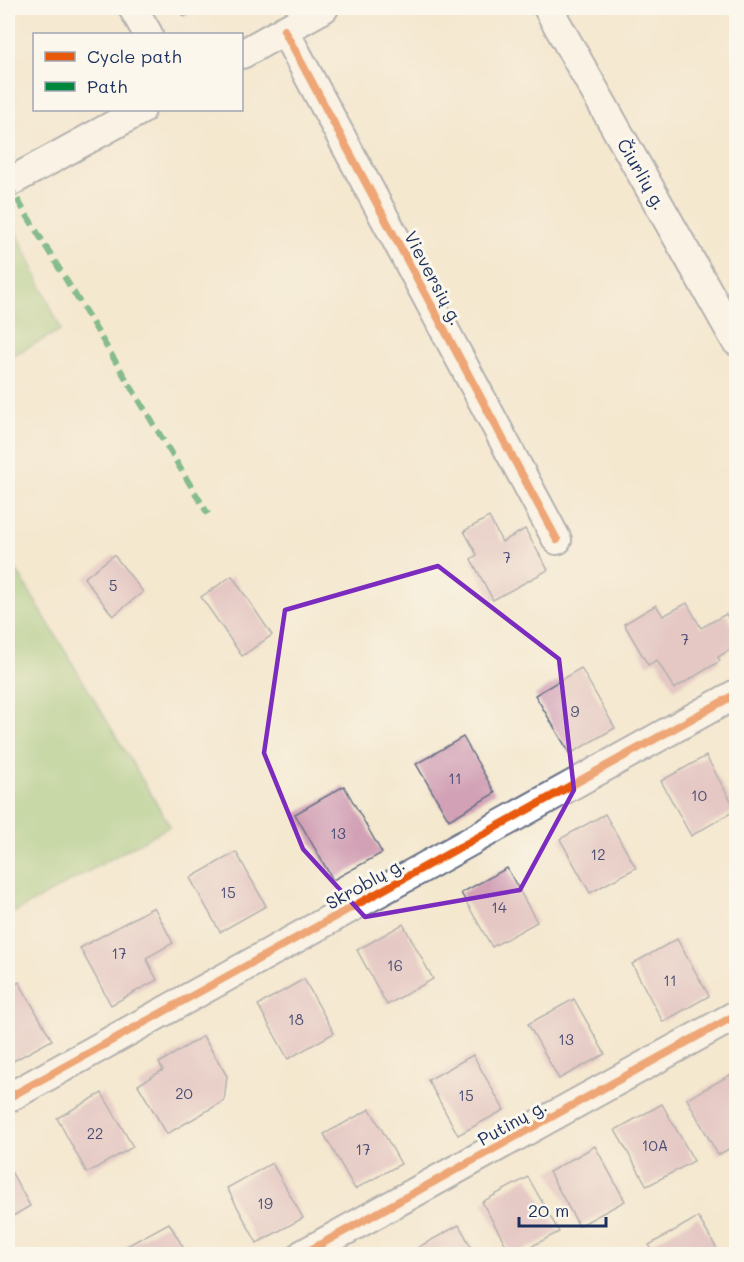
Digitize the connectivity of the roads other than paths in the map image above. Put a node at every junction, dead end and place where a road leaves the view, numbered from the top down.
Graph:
1 (133, 8) edge
2 (324, 8) edge
3 (548, 8) edge
4 (284, 30) junction
5 (147, 33) edge
6 (243, 53) edge
7 (139, 111) edge
8 (8, 183) edge
9 (736, 341) edge
10 (557, 540) dead end
11 (736, 694) edge
12 (736, 1015) edge
13 (8, 1098) edge
14 (303, 1254) edge

1 - 5 street
2 - 4 street
3 - 9 street, Čiurlių g.
4 - 6 street
4 - 10 street, Vieversių g.
7 - 8 street
11 - 13 street, Skroblų g.
12 - 14 street, Putinų g.

